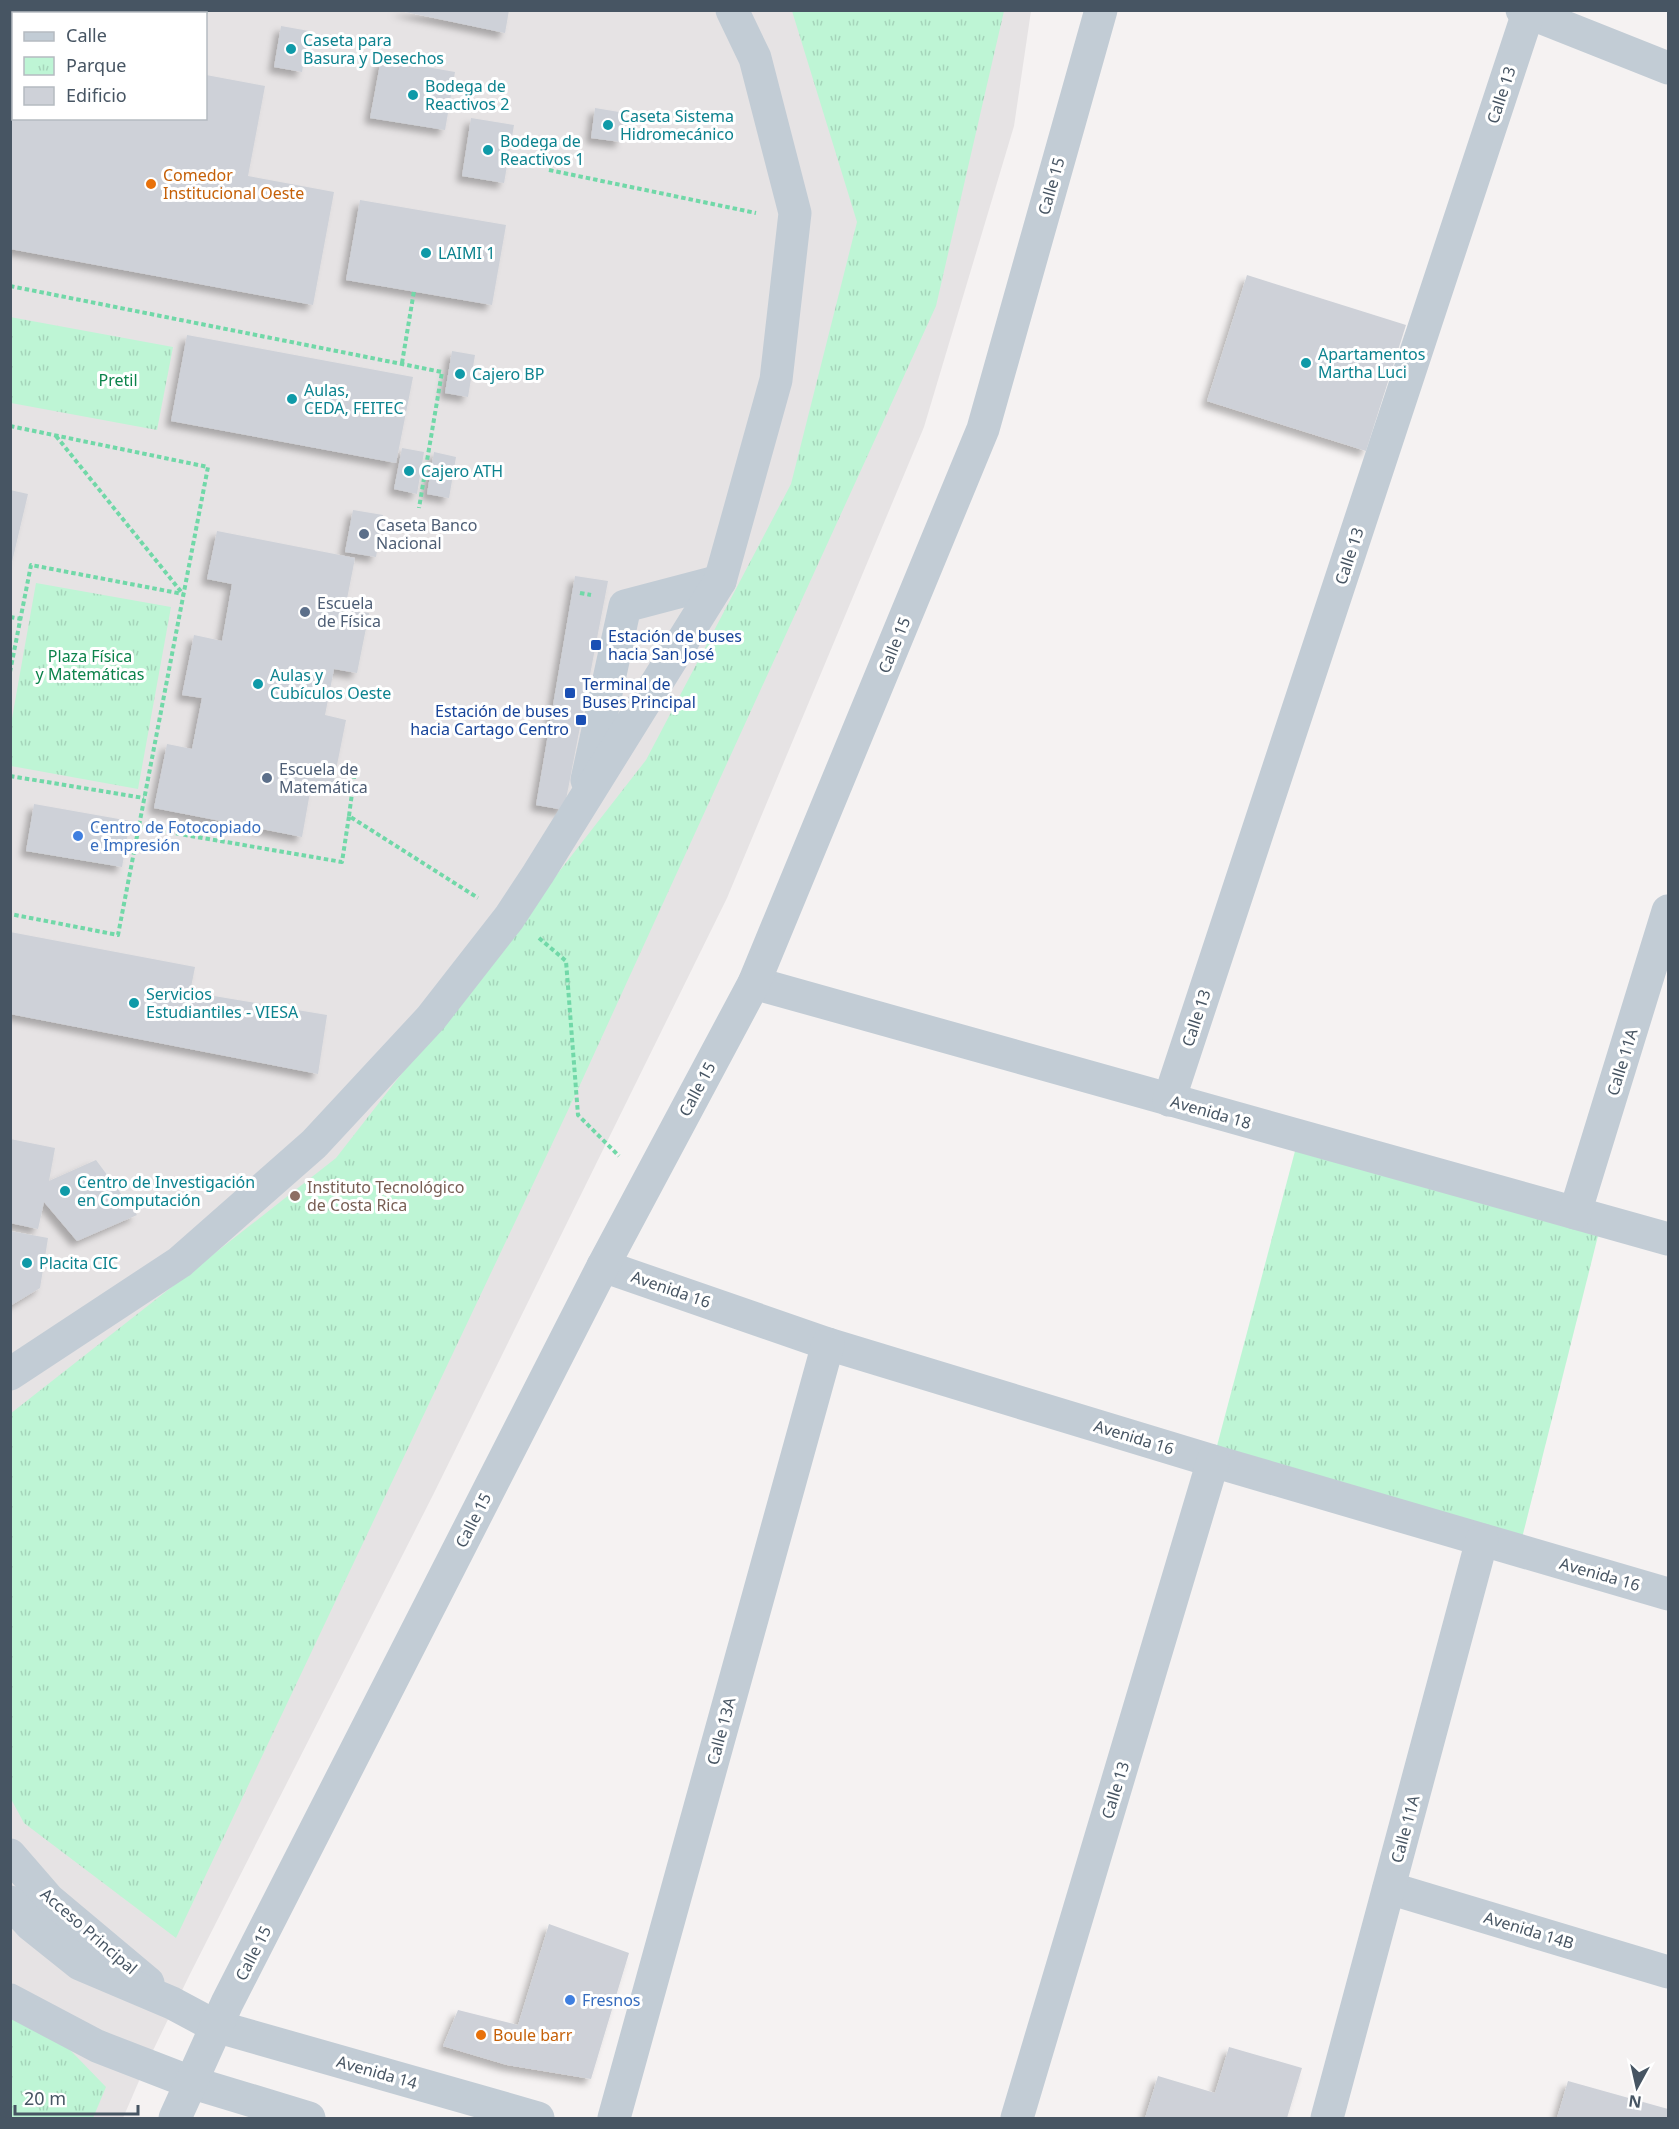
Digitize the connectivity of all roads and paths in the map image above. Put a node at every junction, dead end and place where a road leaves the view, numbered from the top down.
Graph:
1 (732, 10) edge
2 (1101, 10) edge
3 (1525, 12) edge
4 (1668, 68) edge
5 (549, 170) dead end
6 (760, 213) dead end
7 (10, 286) edge
8 (414, 291) dead end
9 (402, 363) junction
10 (10, 426) edge
11 (56, 436) junction
12 (419, 508) dead end
13 (720, 581) junction
14 (183, 594) junction
15 (10, 616) edge
16 (21, 619) junction
17 (10, 672) edge
18 (355, 770) dead end
19 (10, 776) edge
20 (144, 798) junction
21 (581, 805) junction
22 (349, 816) junction
23 (139, 827) junction
24 (487, 903) dead end
25 (1668, 912) edge
26 (10, 914) edge
27 (536, 935) dead end
28 (754, 983) junction
29 (1169, 1100) junction
30 (647, 1184) junction
31 (1575, 1213) junction
32 (1668, 1239) edge
33 (603, 1266) junction
34 (828, 1344) junction
35 (10, 1374) edge
36 (1213, 1461) junction
37 (1482, 1540) junction
38 (1668, 1594) edge
39 (10, 1855) edge
40 (1389, 1888) junction
41 (10, 1902) edge
42 (1668, 1972) edge
43 (10, 2000) edge
44 (172, 2003) junction
45 (216, 2026) junction
46 (190, 2082) junction
47 (175, 2118) edge
48 (309, 2118) edge
49 (538, 2118) edge
50 (614, 2118) edge
51 (1017, 2118) edge
52 (1328, 2118) edge

1 - 13 street
2 - 28 street, Calle 15
3 - 4 street
3 - 29 street, Calle 13
5 - 6 path
7 - 9 path
8 - 9 path
9 - 12 path
10 - 11 path
11 - 14 path
11 - 14 path
13 - 21 street
13 - 21 street
14 - 16 path
14 - 20 path
15 - 16 path
16 - 17 path
18 - 22 path
19 - 20 path
20 - 23 path
21 - 35 street
22 - 23 path
22 - 24 path
23 - 26 path
25 - 31 street, Calle 11A
27 - 30 path
28 - 29 street, Avenida 18
28 - 30 street, Calle 15
29 - 31 street, Avenida 18
30 - 33 street, Calle 15
31 - 32 street, Avenida 18
33 - 34 street, Avenida 16
33 - 45 street, Calle 15
34 - 36 street, Avenida 16
34 - 50 street, Calle 13A
36 - 37 street, Avenida 16
36 - 51 street, Calle 13
37 - 38 street, Avenida 16
37 - 40 street, Calle 11A
39 - 44 street, Acceso Principal
40 - 42 street, Avenida 14B
40 - 52 street, Calle 11A
41 - 44 street, Acceso Principal
43 - 46 street
44 - 45 street, Acceso Principal
45 - 46 street, Calle 15
45 - 49 street, Avenida 14
46 - 47 street, Calle 15
46 - 48 street

